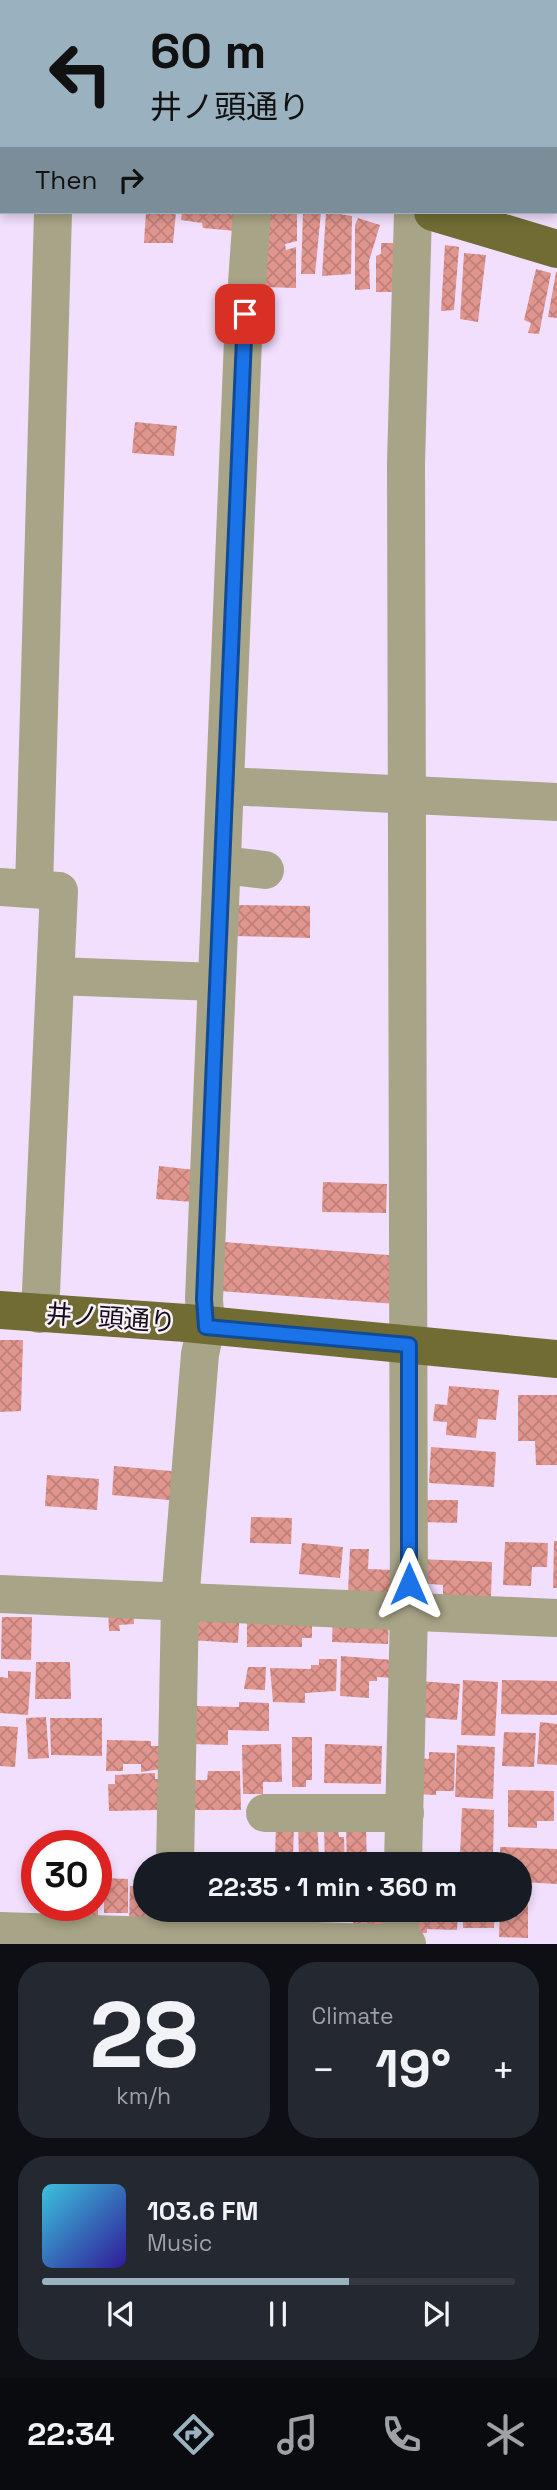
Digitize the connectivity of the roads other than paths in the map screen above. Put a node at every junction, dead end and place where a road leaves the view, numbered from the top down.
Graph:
1 (53, 214) edge
2 (252, 214) edge
3 (413, 214) edge
4 (440, 214) edge
5 (557, 249) edge
6 (227, 786) junction
7 (408, 796) junction
8 (557, 803) edge
9 (222, 865) junction
10 (265, 870) dead end
11 (17, 888) edge
12 (56, 975) junction
13 (216, 982) junction
14 (0, 1310) edge
15 (40, 1314) junction
16 (206, 1327) junction
17 (409, 1345) junction
18 (557, 1359) edge
19 (0, 1594) edge
20 (180, 1602) junction
21 (410, 1611) junction
22 (557, 1618) edge
23 (265, 1813) dead end
24 (405, 1813) junction
25 (175, 1852) edge
26 (403, 1852) edge
27 (400, 1922) edge
28 (173, 1930) edge
29 (0, 1931) edge
30 (399, 1944) edge
31 (407, 1944) edge

1 - 11 street
2 - 6 street
3 - 7 street
4 - 5 main road
6 - 7 street
6 - 9 street
7 - 8 street
7 - 17 street
9 - 10 street
9 - 13 street
11 - 12 street
12 - 13 street
12 - 15 street
13 - 16 street
14 - 15 main road, 井ノ頭通り
15 - 16 main road, 井ノ頭通り
16 - 17 main road, 井ノ頭通り
16 - 20 street
17 - 18 main road, 井ノ頭通り
17 - 21 street
19 - 20 street
20 - 21 street
20 - 25 street
21 - 22 street
21 - 24 street
23 - 24 street
24 - 26 street
27 - 30 street
28 - 29 street
28 - 30 street
30 - 31 street

